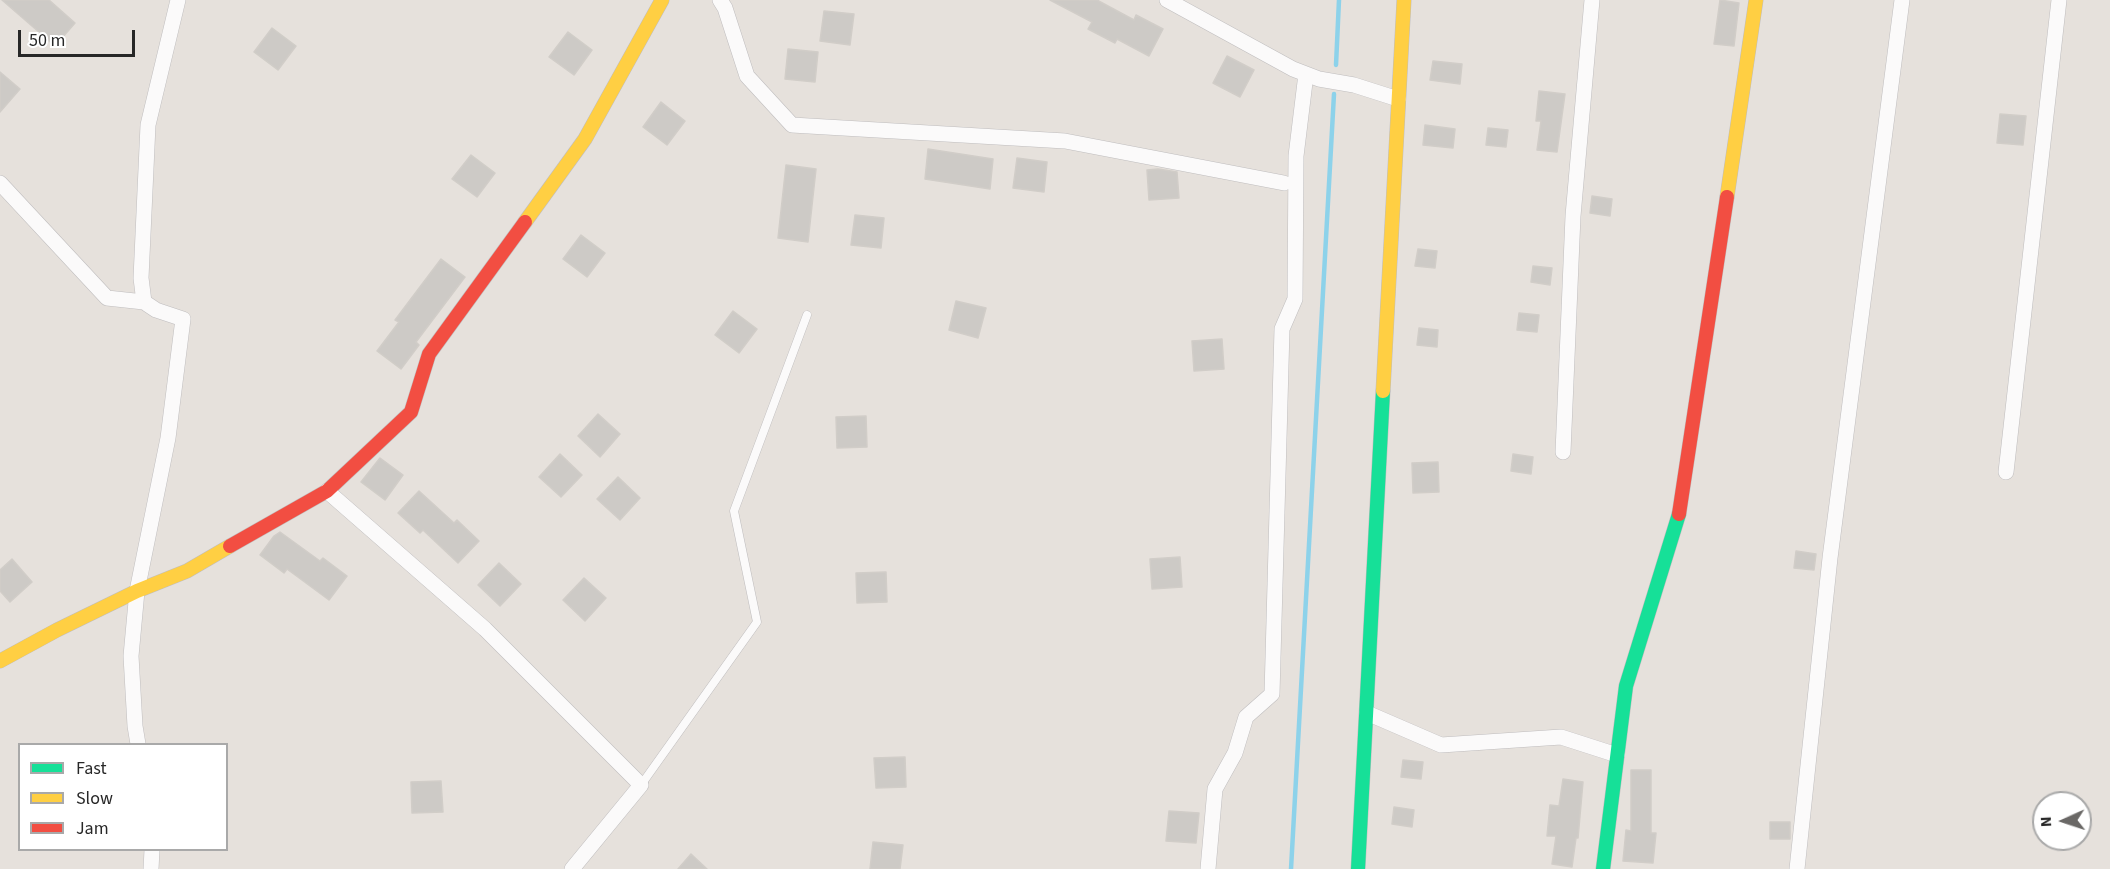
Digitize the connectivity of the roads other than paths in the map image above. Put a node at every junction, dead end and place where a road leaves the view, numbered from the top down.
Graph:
1 (178, 0) edge
2 (662, 0) edge
3 (720, 0) edge
4 (1404, 0) edge
5 (1592, 0) edge
6 (1756, 0) edge
7 (1902, 0) edge
8 (2059, 0) edge
9 (1175, 2) edge
10 (1306, 74) junction
11 (1398, 99) junction
12 (0, 183) edge
13 (1284, 183) dead end
14 (144, 302) junction
15 (807, 315) dead end
16 (1563, 452) dead end
17 (2006, 472) dead end
18 (327, 491) junction
19 (137, 591) junction
20 (0, 661) edge
21 (1367, 713) junction
22 (138, 743) edge
23 (1617, 755) junction
24 (641, 785) junction
25 (152, 851) edge
26 (151, 869) edge
27 (572, 869) edge
28 (1208, 869) edge
29 (1358, 869) edge
30 (1603, 869) edge
31 (1797, 869) edge

1 - 14 street
2 - 18 street
3 - 13 street
4 - 11 street
5 - 16 street
6 - 23 street
7 - 31 street
8 - 17 street
9 - 10 street
10 - 11 street
10 - 28 street
11 - 21 street
12 - 14 street
14 - 19 street
15 - 24 lane
18 - 19 street
18 - 24 street
19 - 20 street
19 - 22 street
21 - 23 street
21 - 29 street
23 - 30 street
24 - 27 street
25 - 26 street

